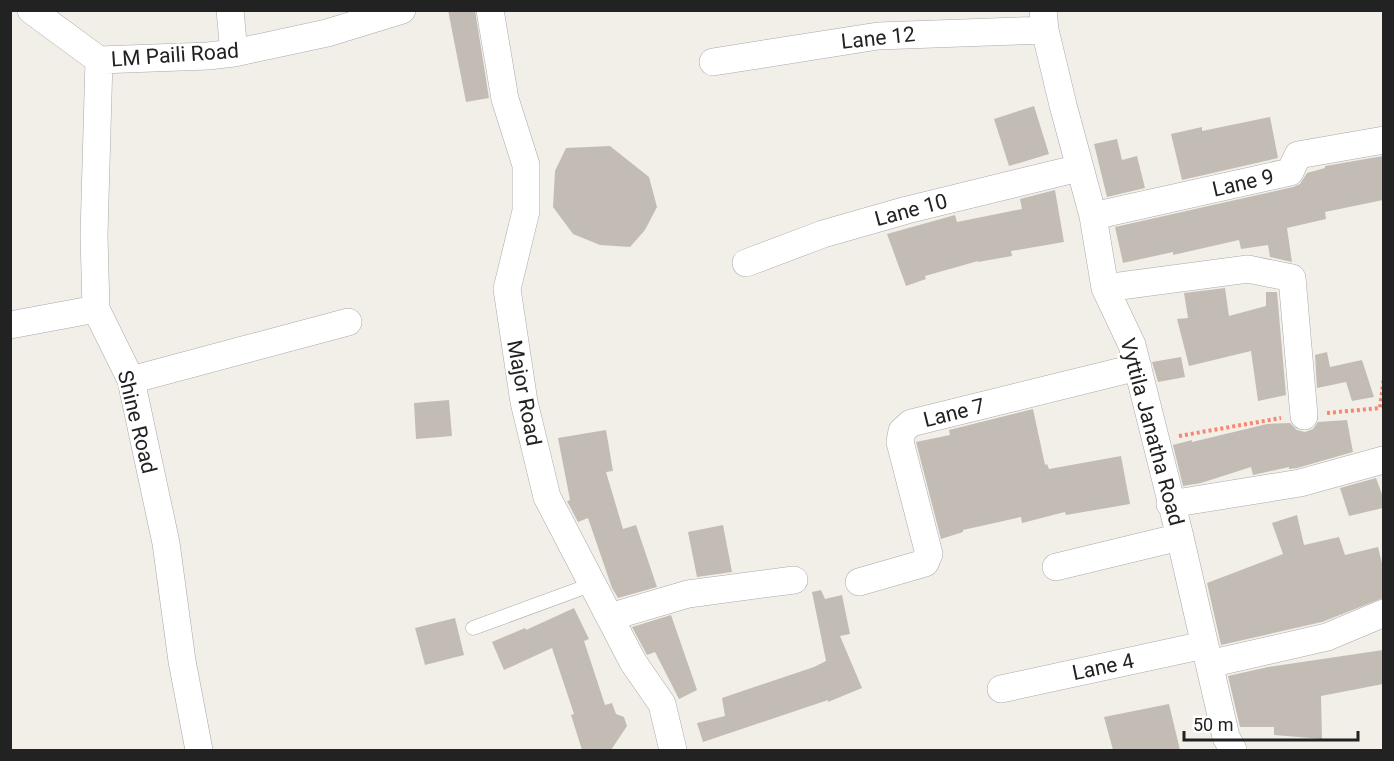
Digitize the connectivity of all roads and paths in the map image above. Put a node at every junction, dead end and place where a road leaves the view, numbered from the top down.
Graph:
1 (31, 10) edge
2 (230, 10) edge
3 (402, 10) edge
4 (490, 10) edge
5 (1044, 20) edge
6 (234, 53) junction
7 (99, 60) junction
8 (713, 62) dead end
9 (1383, 140) edge
10 (1079, 168) junction
11 (1093, 216) junction
12 (746, 263) dead end
13 (1105, 288) junction
14 (96, 309) junction
15 (348, 322) dead end
16 (10, 325) edge
17 (1138, 367) junction
18 (131, 380) junction
19 (1305, 416) dead end
20 (1383, 460) edge
21 (1170, 504) junction
22 (1180, 537) junction
23 (1056, 567) dead end
24 (794, 580) dead end
25 (859, 582) dead end
26 (593, 584) junction
27 (1383, 613) edge
28 (610, 617) junction
29 (473, 628) dead end
30 (1207, 654) junction
31 (1001, 689) dead end
32 (199, 750) edge
33 (673, 750) edge
34 (1233, 750) edge

1 - 7 street, LM Paili Road
2 - 6 street
3 - 6 street, LM Paili Road
4 - 26 street, Major Road
5 - 8 street, Lane 12
5 - 10 street, Vyttila Janatha Road
6 - 7 street, LM Paili Road
7 - 14 street, Shine Road
9 - 11 street, Lane 9
10 - 11 street, Vyttila Janatha Road
10 - 12 street, Lane 10
11 - 13 street, Vyttila Janatha Road
13 - 17 street, Vyttila Janatha Road
13 - 19 street
14 - 16 street
14 - 18 street, Shine Road
15 - 18 street
17 - 21 street, Vyttila Janatha Road
17 - 25 street, Lane 7
18 - 32 street, Shine Road
20 - 21 street
21 - 22 street, Vyttila Janatha Road
22 - 23 street
22 - 30 street, Vyttila Janatha Road
24 - 28 street
26 - 28 street, Major Road
26 - 29 lane
27 - 30 street, Lane 4
28 - 33 street, Major Road
30 - 31 street, Lane 4
30 - 34 street, Vyttila Janatha Road

